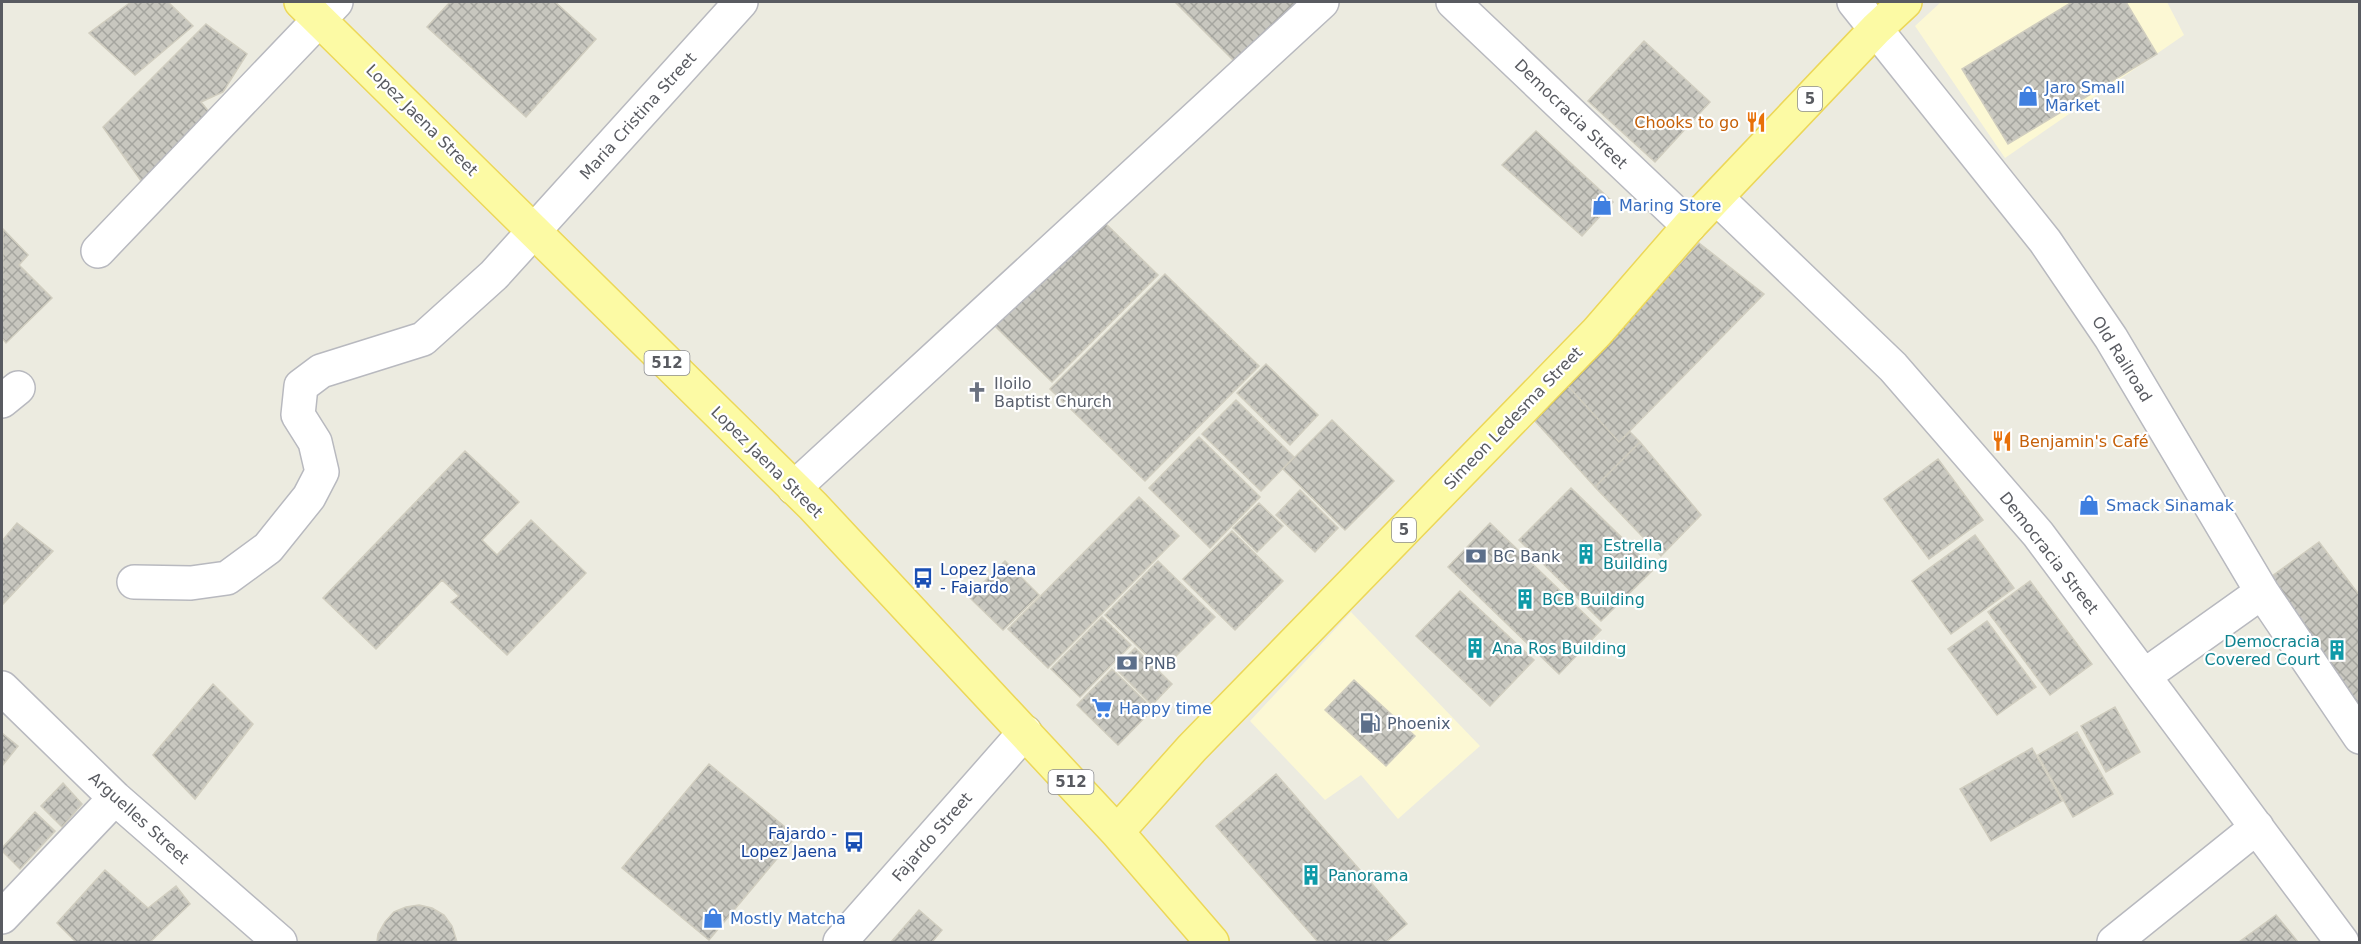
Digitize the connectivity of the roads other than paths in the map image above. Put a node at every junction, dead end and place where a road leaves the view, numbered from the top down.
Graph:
1 (741, 2) edge
2 (1322, 2) edge
3 (1453, 2) edge
4 (1854, 2) edge
5 (1905, 2) edge
6 (319, 8) edge
7 (1876, 29) junction
8 (1717, 198) junction
9 (1689, 226) junction
10 (534, 231) junction
11 (98, 250) dead end
12 (794, 488) junction
13 (134, 582) dead end
14 (2262, 592) junction
15 (2144, 676) junction
16 (2, 688) edge
17 (1025, 732) junction
18 (2360, 737) edge
19 (115, 798) junction
20 (2257, 827) junction
21 (1117, 832) junction
22 (2, 916) edge
23 (280, 942) edge
24 (840, 942) edge
25 (1211, 942) edge
26 (2115, 942) edge
27 (2342, 942) edge

1 - 10 street, Maria Cristina Street
2 - 12 street
3 - 9 street, Democracia Street
4 - 7 street, Old Railroad
5 - 7 main road, Simeon Ledesma Street / 5
6 - 10 main road, Lopez Jaena Street / 512
6 - 11 street
7 - 8 main road, Simeon Ledesma Street / 5
7 - 14 street, Old Railroad
8 - 9 main road, Simeon Ledesma Street / 5
8 - 15 street, Democracia Street
9 - 21 main road, Simeon Ledesma Street / 5
10 - 12 main road, Lopez Jaena Street / 512
10 - 13 street, Maria Cristina Street
12 - 17 main road, Lopez Jaena Street / 512
14 - 15 street
14 - 18 street, Old Railroad
15 - 20 street, Democracia Street
16 - 19 street, Arguelles Street
17 - 21 main road, Lopez Jaena Street / 512
17 - 24 street, Fajardo Street
19 - 22 street
19 - 23 street, Arguelles Street
20 - 26 street
20 - 27 street, Democracia Street
21 - 25 main road, Lopez Jaena Street

